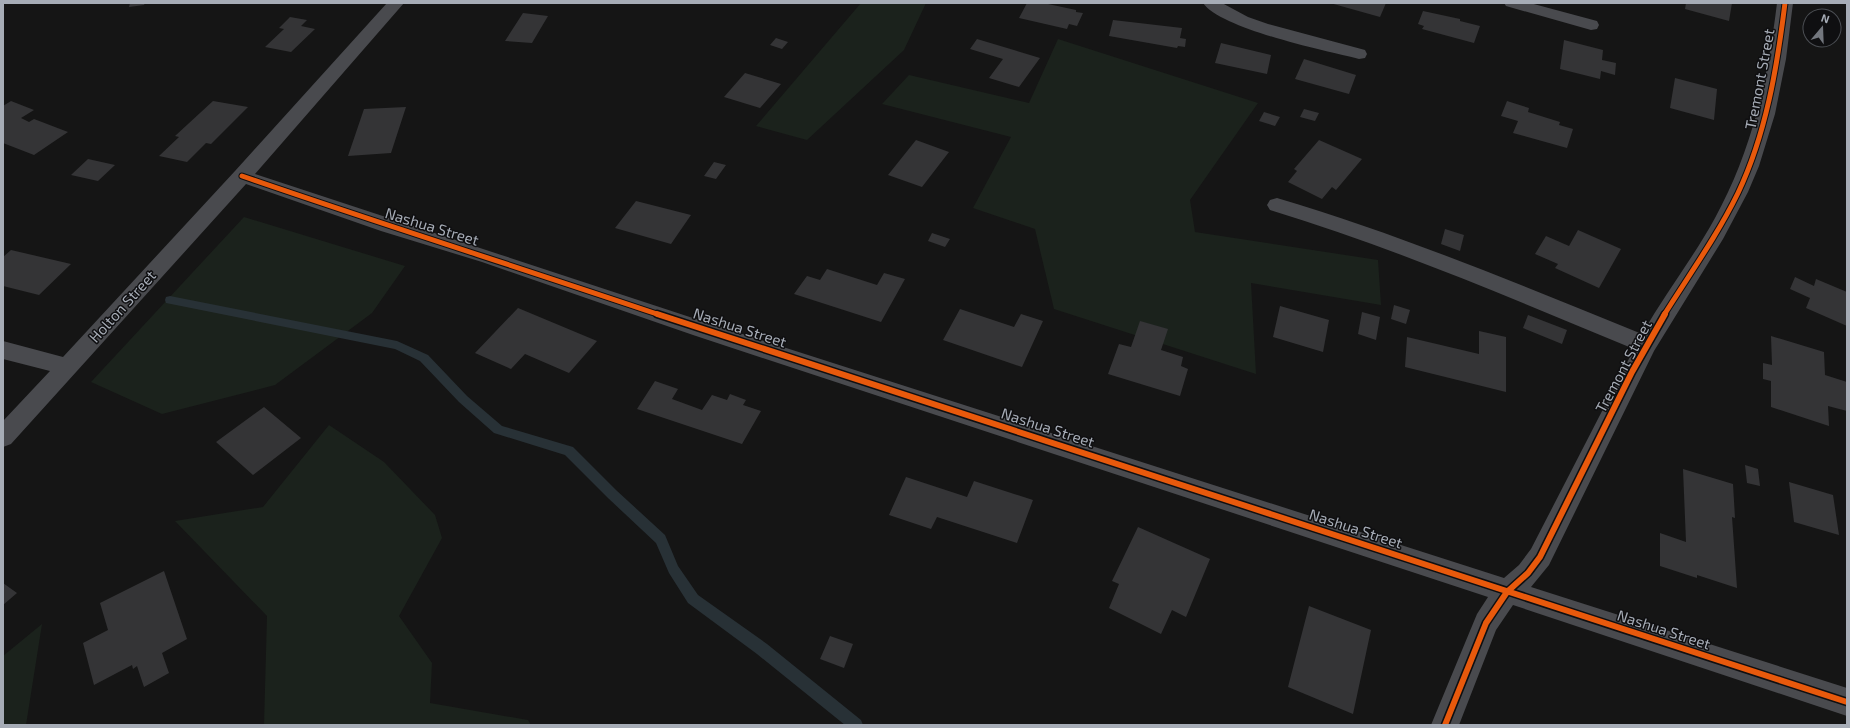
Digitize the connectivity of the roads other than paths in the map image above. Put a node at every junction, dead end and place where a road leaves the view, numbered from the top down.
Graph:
1 (396, 3) edge
2 (1211, 3) edge
3 (1512, 3) edge
4 (1785, 3) edge
5 (1591, 25) dead end
6 (1359, 54) dead end
7 (242, 176) junction
8 (1277, 205) dead end
9 (1647, 345) junction
10 (3, 350) edge
11 (67, 367) junction
12 (3, 437) edge
13 (1508, 592) junction
14 (1847, 702) edge
15 (1445, 725) edge

1 - 7 street
2 - 6 street
3 - 5 street
4 - 9 street, Tremont Street
7 - 11 street, Holton Street
7 - 13 street, Nashua Street
8 - 9 street
9 - 13 street, Tremont Street
10 - 11 street
11 - 12 street, Holton Street
13 - 14 street, Nashua Street
13 - 15 street, Tremont Street

